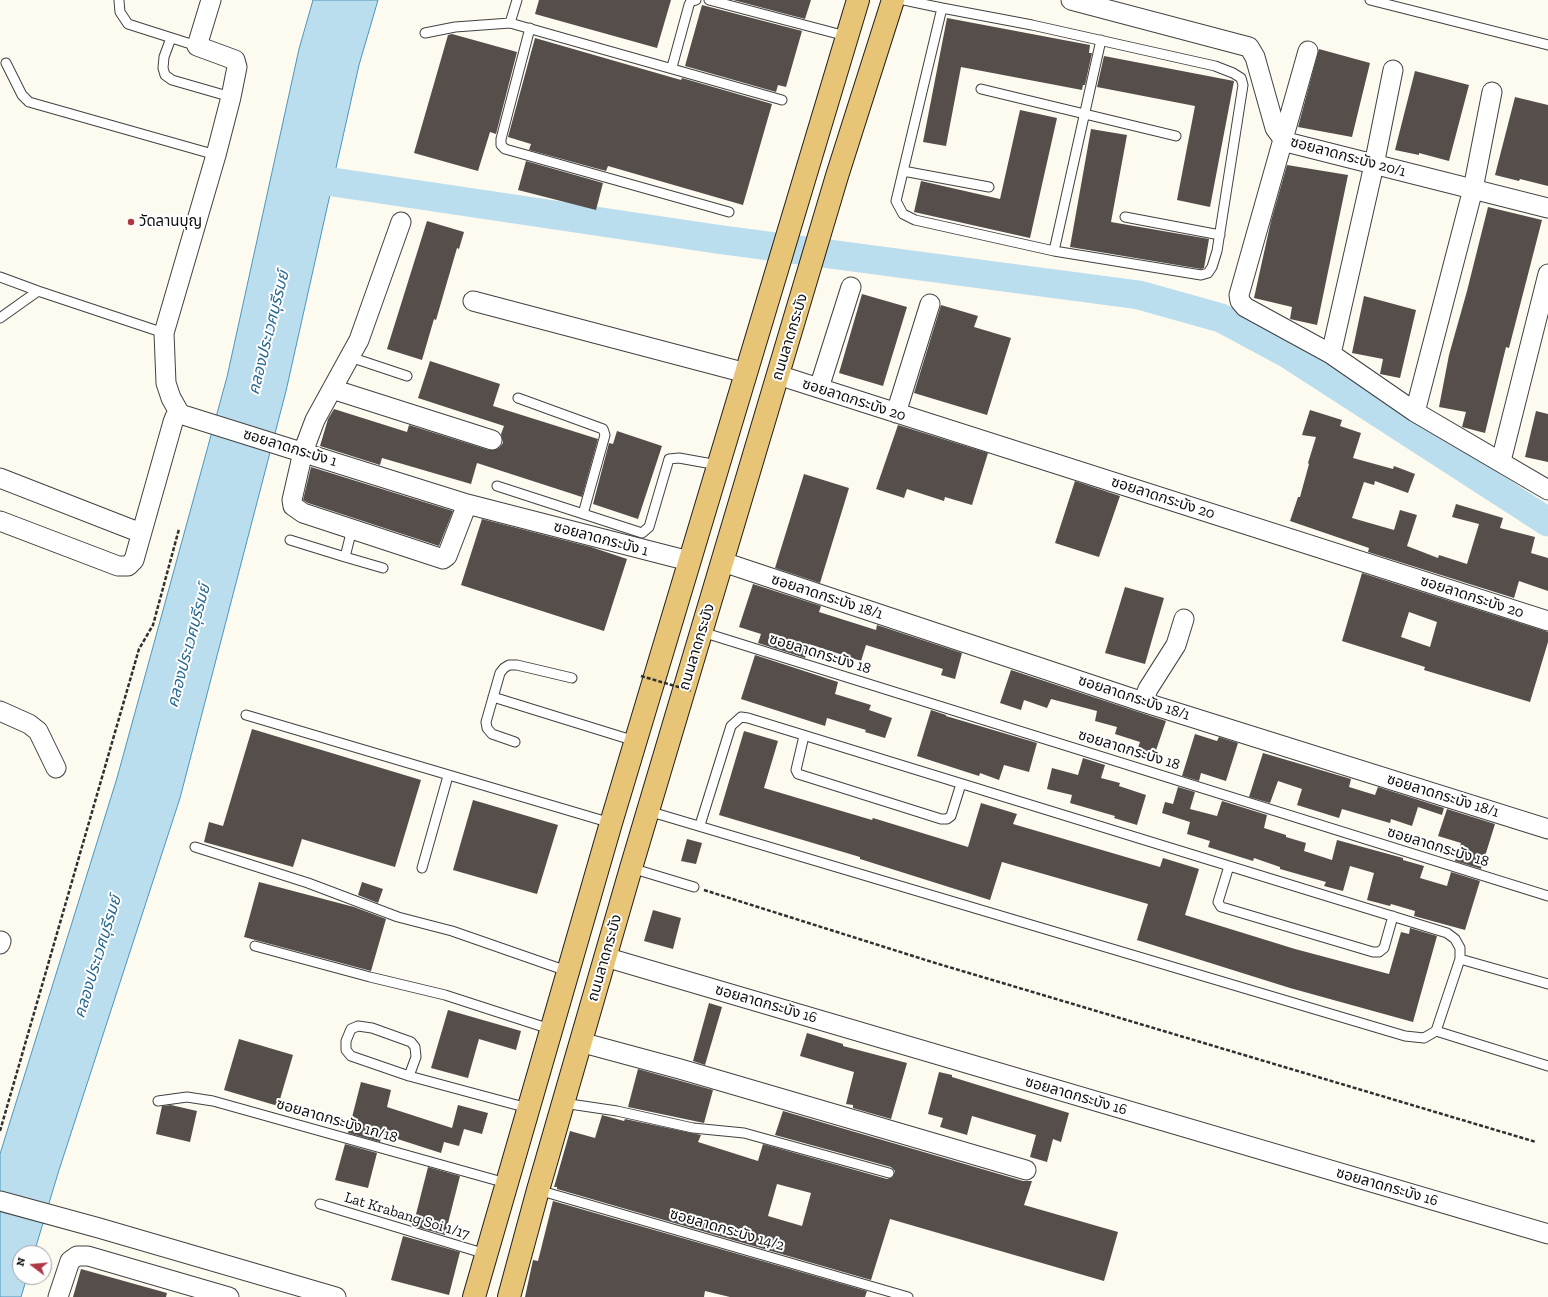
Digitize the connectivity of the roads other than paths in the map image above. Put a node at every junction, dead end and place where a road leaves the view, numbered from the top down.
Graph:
1 (211, 0) edge
2 (517, 0) edge
3 (696, 0) edge
4 (709, 0) edge
5 (858, 0) edge
6 (893, 0) edge
7 (904, 0) edge
8 (1072, 0) edge
9 (1370, 0) edge
10 (119, 1) edge
11 (942, 8) junction
12 (510, 23) junction
13 (530, 28) junction
14 (426, 33) dead end
15 (846, 36) junction
16 (171, 38) junction
17 (1101, 40) junction
18 (1548, 45) edge
19 (197, 46) junction
20 (1308, 51) dead end
21 (6, 64) dead end
22 (672, 68) junction
23 (1393, 70) dead end
24 (981, 88) dead end
25 (1492, 92) dead end
26 (231, 97) junction
27 (782, 100) dead end
28 (1085, 114) junction
29 (1176, 136) dead end
30 (1283, 139) junction
31 (216, 156) junction
32 (1374, 165) junction
33 (904, 171) junction
34 (989, 188) dead end
35 (1473, 189) junction
36 (1548, 208) edge
37 (729, 212) dead end
38 (1124, 216) dead end
39 (401, 222) dead end
40 (1220, 235) junction
41 (1054, 251) junction
42 (1548, 274) edge
43 (0, 277) edge
44 (851, 287) dead end
45 (38, 291) junction
46 (473, 300) dead end
47 (930, 304) dead end
48 (0, 318) edge
49 (164, 333) junction
50 (1331, 354) junction
51 (350, 357) junction
52 (746, 373) junction
53 (778, 375) junction
54 (407, 376) dead end
55 (819, 388) junction
56 (332, 389) junction
57 (518, 398) dead end
58 (1415, 412) junction
59 (896, 413) junction
60 (180, 414) junction
61 (492, 440) dead end
62 (296, 450) junction
63 (1501, 461) junction
64 (718, 465) junction
65 (0, 478) edge
66 (497, 486) dead end
67 (1548, 490) edge
68 (467, 504) junction
69 (583, 514) junction
70 (0, 521) edge
71 (352, 529) junction
72 (141, 533) junction
73 (290, 540) dead end
74 (345, 557) junction
75 (689, 561) junction
76 (723, 562) junction
77 (382, 568) dead end
78 (1184, 619) dead end
79 (1548, 622) edge
80 (702, 632) junction
81 (572, 678) dead end
82 (493, 698) junction
83 (1144, 702) junction
84 (0, 711) edge
85 (246, 715) dead end
86 (804, 736) junction
87 (635, 741) junction
88 (515, 742) dead end
89 (56, 768) dead end
90 (448, 776) junction
91 (961, 784) junction
92 (648, 811) junction
93 (611, 823) junction
94 (700, 826) junction
95 (1548, 829) edge
96 (195, 847) dead end
97 (1229, 866) junction
98 (422, 868) dead end
99 (631, 868) junction
100 (694, 887) road end
101 (1548, 896) edge
102 (1393, 916) junction
103 (255, 946) dead end
104 (605, 957) junction
105 (1460, 959) junction
106 (567, 971) junction
107 (1548, 984) edge
108 (550, 1029) junction
109 (1436, 1031) junction
110 (580, 1042) junction
111 (1548, 1066) edge
112 (409, 1076) junction
113 (158, 1101) dead end
114 (563, 1103) junction
115 (528, 1108) junction
116 (1026, 1170) dead end
117 (889, 1172) dead end
118 (506, 1183) junction
119 (538, 1190) junction
120 (0, 1201) edge
121 (320, 1204) dead end
122 (1548, 1234) edge
123 (486, 1254) junction
124 (58, 1297) edge
125 (229, 1297) edge
126 (336, 1297) edge
127 (474, 1297) edge
128 (509, 1297) edge
129 (908, 1297) edge

1 - 19 street
2 - 12 lane
3 - 22 lane
4 - 15 lane
5 - 15 main road
6 - 53 main road, ถนนลาดกระบัง
7 - 11 lane
8 - 30 street, ซอยลาดกระบัง 20/1
9 - 18 lane
10 - 16 lane
11 - 17 lane
11 - 33 lane
12 - 13 lane
12 - 14 lane
13 - 22 lane
13 - 37 lane
15 - 52 main road
16 - 19 lane
16 - 26 lane
17 - 28 lane
17 - 40 lane
19 - 26 street
20 - 30 street
21 - 31 lane
22 - 27 lane
23 - 32 street
24 - 28 lane
25 - 35 street
26 - 31 street
28 - 29 lane
28 - 41 lane
30 - 32 street, ซอยลาดกระบัง 20/1
30 - 50 street
31 - 49 street
32 - 35 street, ซอยลาดกระบัง 20/1
32 - 50 street
33 - 34 lane
33 - 41 lane
35 - 36 street, ซอยลาดกระบัง 20/1
35 - 58 street
38 - 40 lane
39 - 51 street
40 - 41 lane
42 - 63 street
43 - 45 lane
44 - 55 street
45 - 48 lane
45 - 49 lane
46 - 52 street
47 - 59 street
49 - 60 street
50 - 58 street
51 - 54 lane
51 - 56 street
52 - 64 main road
53 - 55 street, ซอยลาดกระบัง 20
53 - 76 main road, ถนนลาดกระบัง
55 - 59 street, ซอยลาดกระบัง 20
56 - 61 street
56 - 62 street
57 - 69 lane
58 - 63 street
59 - 79 street, ซอยลาดกระบัง 20
60 - 62 street, ซอยลาดกระบัง 1
60 - 72 street
62 - 68 street, ซอยลาดกระบัง 1
62 - 71 street
63 - 67 street
64 - 69 lane
64 - 75 main road
65 - 72 street
66 - 69 lane
68 - 71 street
68 - 75 street, ซอยลาดกระบัง 1
70 - 72 street
71 - 74 lane
73 - 74 lane
74 - 77 lane
75 - 87 main road
76 - 80 main road, ถนนลาดกระบัง
76 - 83 street, ซอยลาดกระบัง 18/1
78 - 83 street
80 - 92 main road, ถนนลาดกระบัง
80 - 101 lane, ซอยลาดกระบัง 18
81 - 82 lane
82 - 87 lane
82 - 88 lane
83 - 95 street, ซอยลาดกระบัง 18/1
84 - 89 street
85 - 90 lane
86 - 91 lane
86 - 91 lane
86 - 94 lane
87 - 93 main road
90 - 93 lane
90 - 98 lane
91 - 97 lane
92 - 94 lane
92 - 99 main road, ถนนลาดกระบัง
93 - 106 main road
94 - 109 lane
96 - 106 lane
97 - 102 lane
97 - 102 lane
99 - 100 lane
99 - 104 main road, ถนนลาดกระบัง
102 - 105 lane
103 - 108 lane
104 - 110 main road, ถนนลาดกระบัง
104 - 122 street, ซอยลาดกระบัง 16
105 - 107 lane
105 - 109 lane
106 - 108 main road
108 - 115 main road
109 - 111 lane
110 - 114 main road, ถนนลาดกระบัง
110 - 116 street
112 - 112 lane
112 - 115 lane
113 - 118 lane, ซอยลาดกระบัง 1ก/18
114 - 117 lane
114 - 119 main road, ถนนลาดกระบัง
115 - 118 main road
118 - 123 main road
119 - 128 main road, ถนนลาดกระบัง
119 - 129 lane, ซอยลาดกระบัง 14/2
120 - 126 street
121 - 123 lane, Lat Krabang Soi 1/17
123 - 127 main road
124 - 125 street

